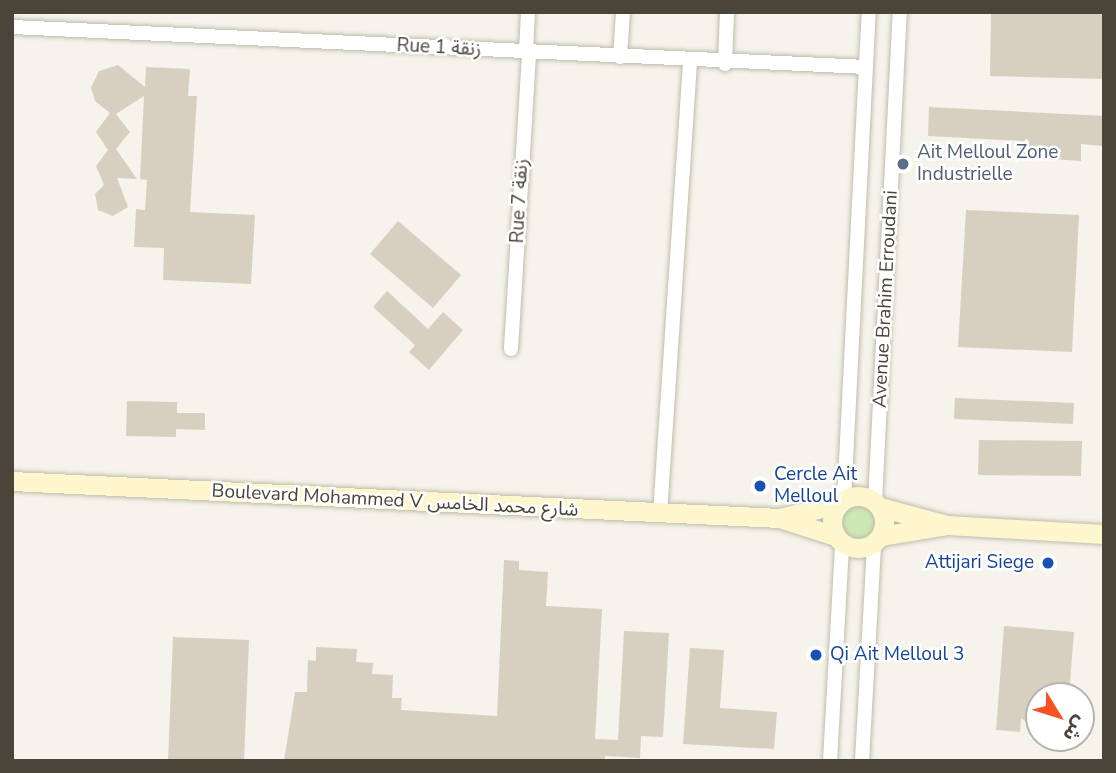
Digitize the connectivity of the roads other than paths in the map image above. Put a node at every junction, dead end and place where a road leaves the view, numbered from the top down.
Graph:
1 (528, 12) edge
2 (623, 12) edge
3 (727, 12) edge
4 (869, 12) edge
5 (901, 12) edge
6 (12, 27) edge
7 (527, 52) junction
8 (620, 57) junction
9 (690, 62) junction
10 (725, 64) junction
11 (866, 67) junction
12 (511, 349) dead end
13 (12, 481) edge
14 (841, 502) junction
15 (878, 504) junction
16 (660, 514) junction
17 (779, 518) junction
18 (947, 525) junction
19 (1104, 534) edge
20 (838, 539) junction
21 (877, 540) junction
22 (830, 761) edge
23 (862, 761) edge

1 - 7 street, Rue 7 زنقة
2 - 8 street
3 - 10 street
4 - 11 street, Avenue Brahim Erroudani
5 - 15 street, Avenue Brahim Erroudani
6 - 7 street, Rue 1 زنقة
7 - 8 street, Rue 1 زنقة
7 - 12 street, Rue 7 زنقة
8 - 9 street, Rue 1 زنقة
9 - 10 street, Rue 1 زنقة
9 - 16 street
10 - 11 street, Rue 1 زنقة
11 - 14 street, Avenue Brahim Erroudani
13 - 16 main road, Boulevard Mohammed V شارع محمد الخامس
14 - 15 main road
14 - 17 main road, Boulevard Mohammed V شارع محمد الخامس
14 - 20 main road
15 - 18 main road
15 - 21 main road
16 - 17 main road, Boulevard Mohammed V شارع محمد الخامس
17 - 20 main road, Boulevard Mohammed V شارع محمد الخامس
18 - 19 main road
18 - 21 main road
20 - 21 main road
20 - 22 street
21 - 23 street

